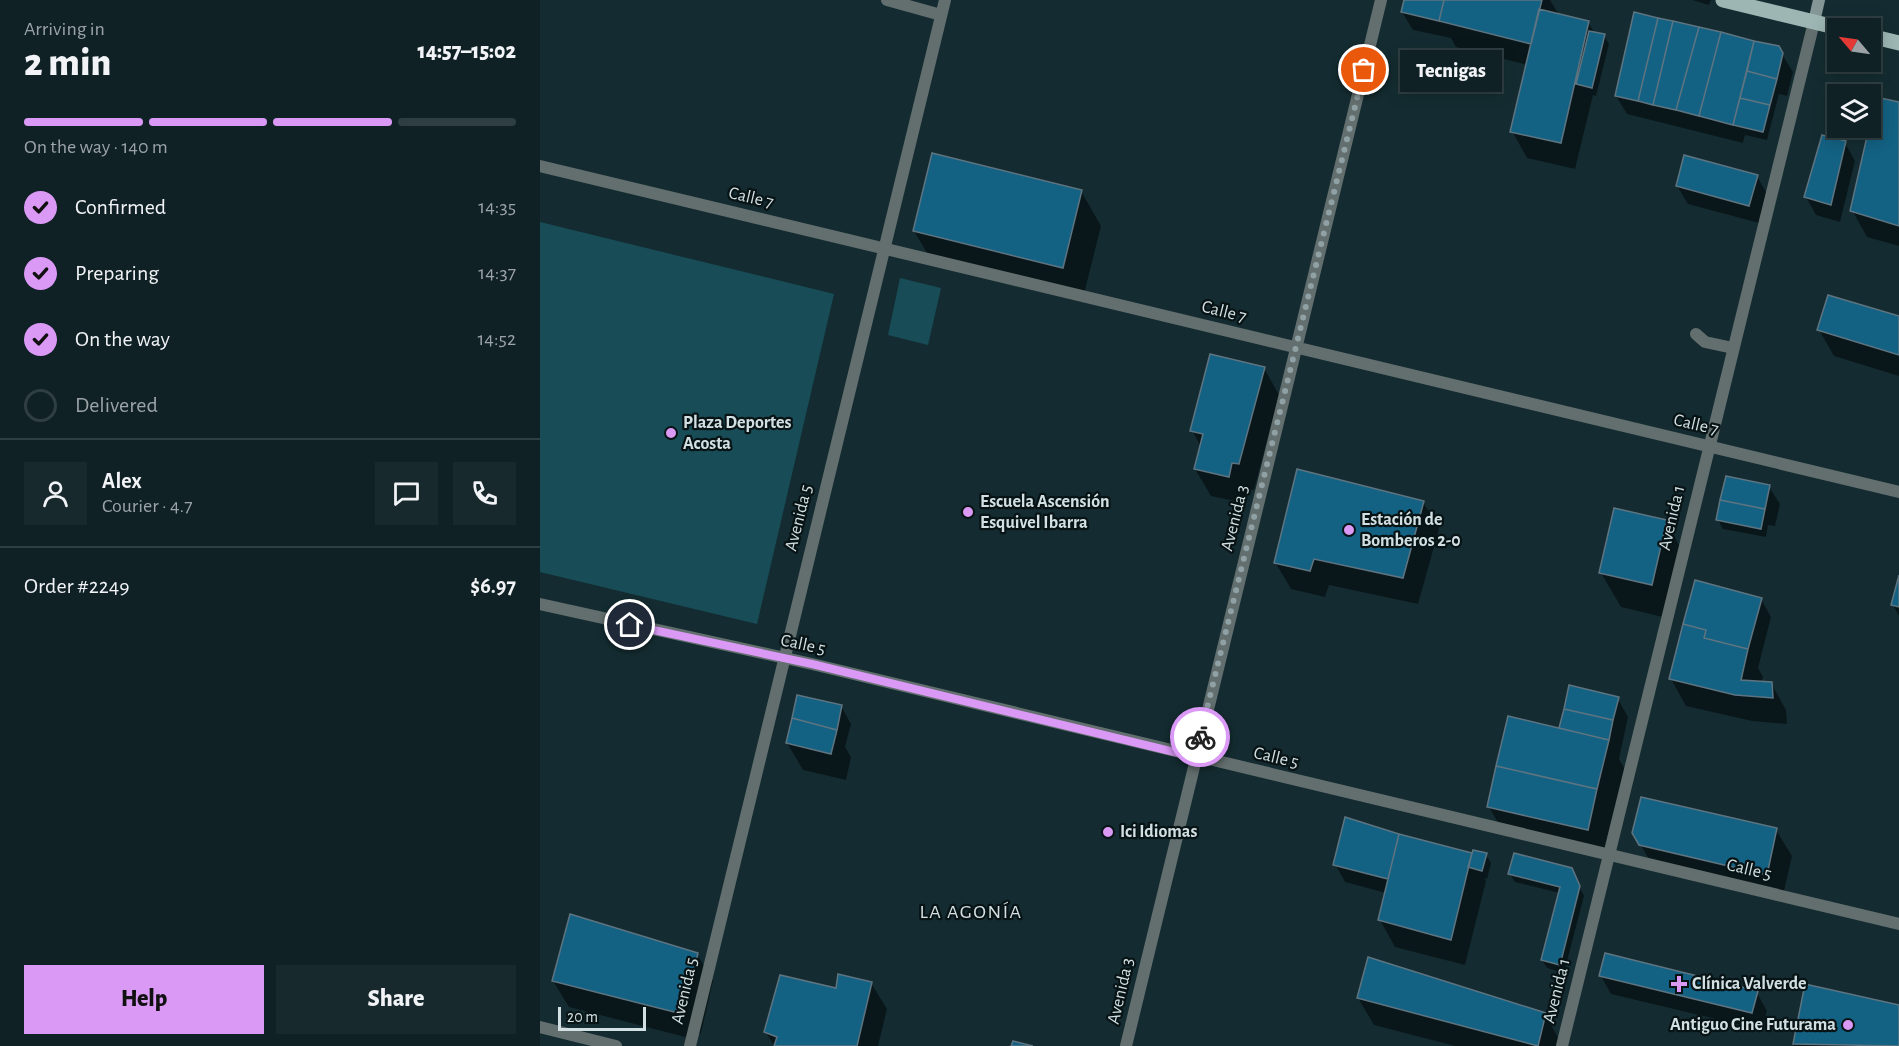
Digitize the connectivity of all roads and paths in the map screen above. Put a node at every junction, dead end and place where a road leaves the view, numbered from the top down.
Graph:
1 (887, 0) edge
2 (945, 0) edge
3 (1381, 0) edge
4 (1723, 0) edge
5 (1819, 0) edge
6 (941, 15) junction
7 (1814, 22) junction
8 (1827, 25) edge
9 (1881, 39) edge
10 (1899, 43) edge
11 (540, 166) edge
12 (885, 248) junction
13 (1696, 334) dead end
14 (1295, 348) junction
15 (1732, 348) junction
16 (1707, 446) junction
17 (1899, 492) edge
18 (540, 604) edge
19 (783, 658) junction
20 (1195, 757) junction
21 (1610, 856) junction
22 (1899, 924) edge
23 (540, 1027) edge
24 (616, 1046) edge
25 (690, 1046) edge
26 (1126, 1046) edge
27 (1562, 1046) edge

1 - 6 street
2 - 6 street, Avenida 5
3 - 14 street, Avenida 3
4 - 7 main road
5 - 7 main road, Avenida 1
6 - 12 street, Avenida 5
7 - 8 main road
7 - 15 street, Avenida 1
9 - 10 main road
11 - 12 street, Calle 7
12 - 14 street, Calle 7
12 - 19 street, Avenida 5
13 - 15 street
14 - 16 street, Calle 7
14 - 20 street, Avenida 3
15 - 16 street, Avenida 1
16 - 17 street, Calle 7
16 - 21 street, Avenida 1
18 - 19 street, Calle 5
19 - 20 street, Calle 5
19 - 25 street, Avenida 5
20 - 21 street, Calle 5
20 - 26 street, Avenida 3
21 - 22 street, Calle 5
21 - 27 street, Avenida 1
23 - 24 street

